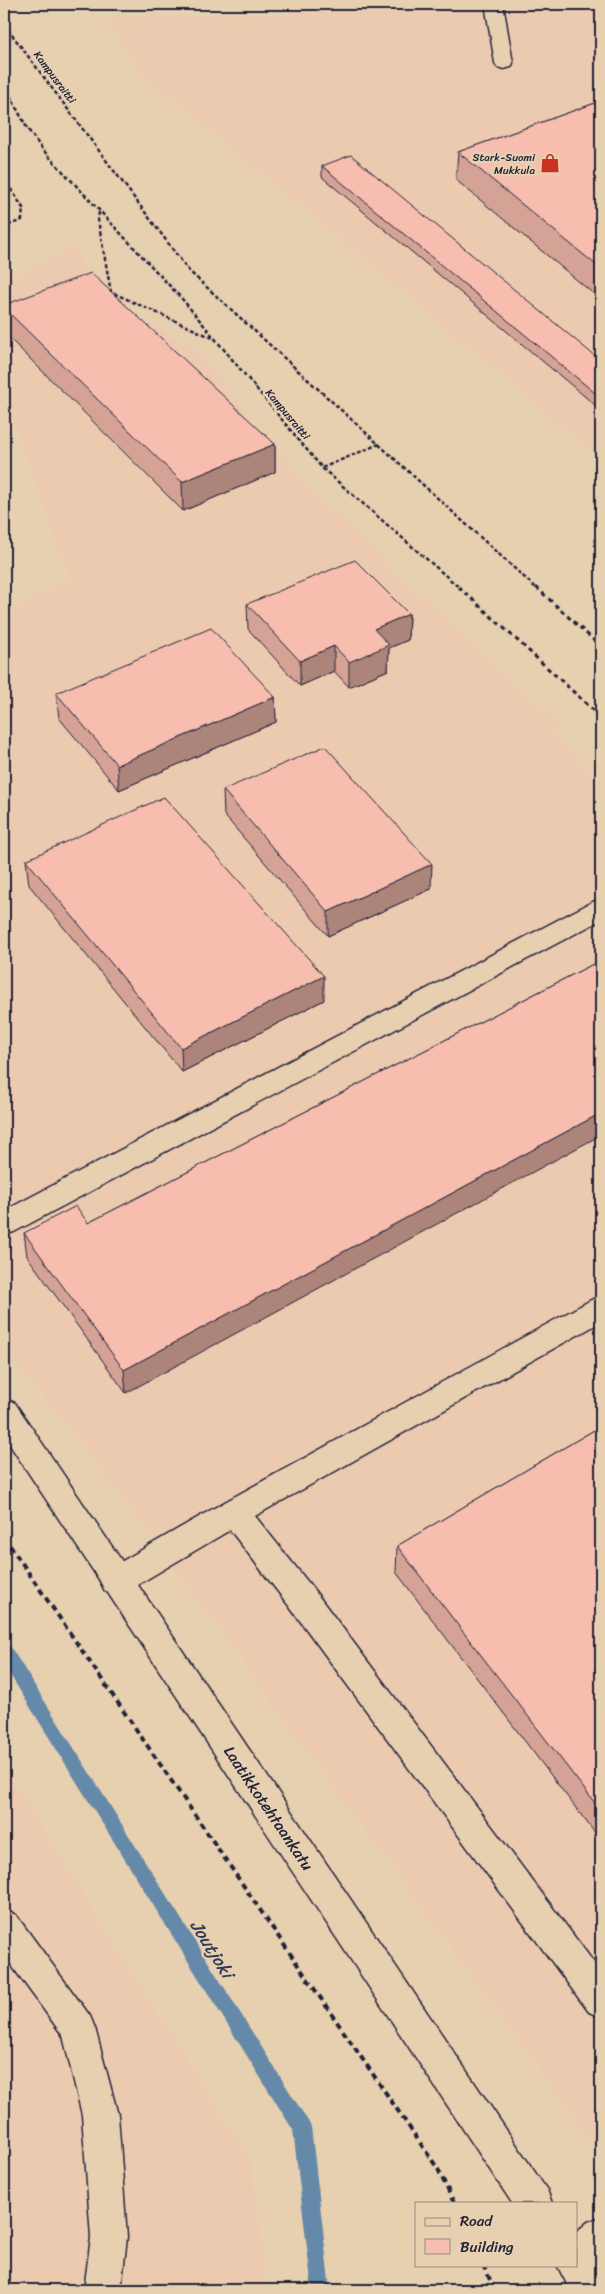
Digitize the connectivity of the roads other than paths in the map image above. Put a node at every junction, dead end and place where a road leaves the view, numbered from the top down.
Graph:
1 (494, 4) edge
2 (504, 63) dead end
3 (601, 909) edge
4 (4, 1224) edge
5 (601, 1308) edge
6 (4, 1412) edge
7 (234, 1512) junction
8 (116, 1581) junction
9 (4, 1927) edge
10 (601, 2000) edge
11 (533, 2202) edge
12 (601, 2235) edge
13 (578, 2254) edge
14 (574, 2266) edge
15 (575, 2266) edge
16 (103, 2290) edge
17 (578, 2290) edge
18 (591, 2290) edge

1 - 2 street
3 - 4 street
5 - 7 street
6 - 8 street, Laatikkotehtaankatu
7 - 8 street
7 - 10 street
8 - 11 street, Laatikkotehtaankatu
9 - 16 street
12 - 13 street
14 - 17 street
15 - 18 street

